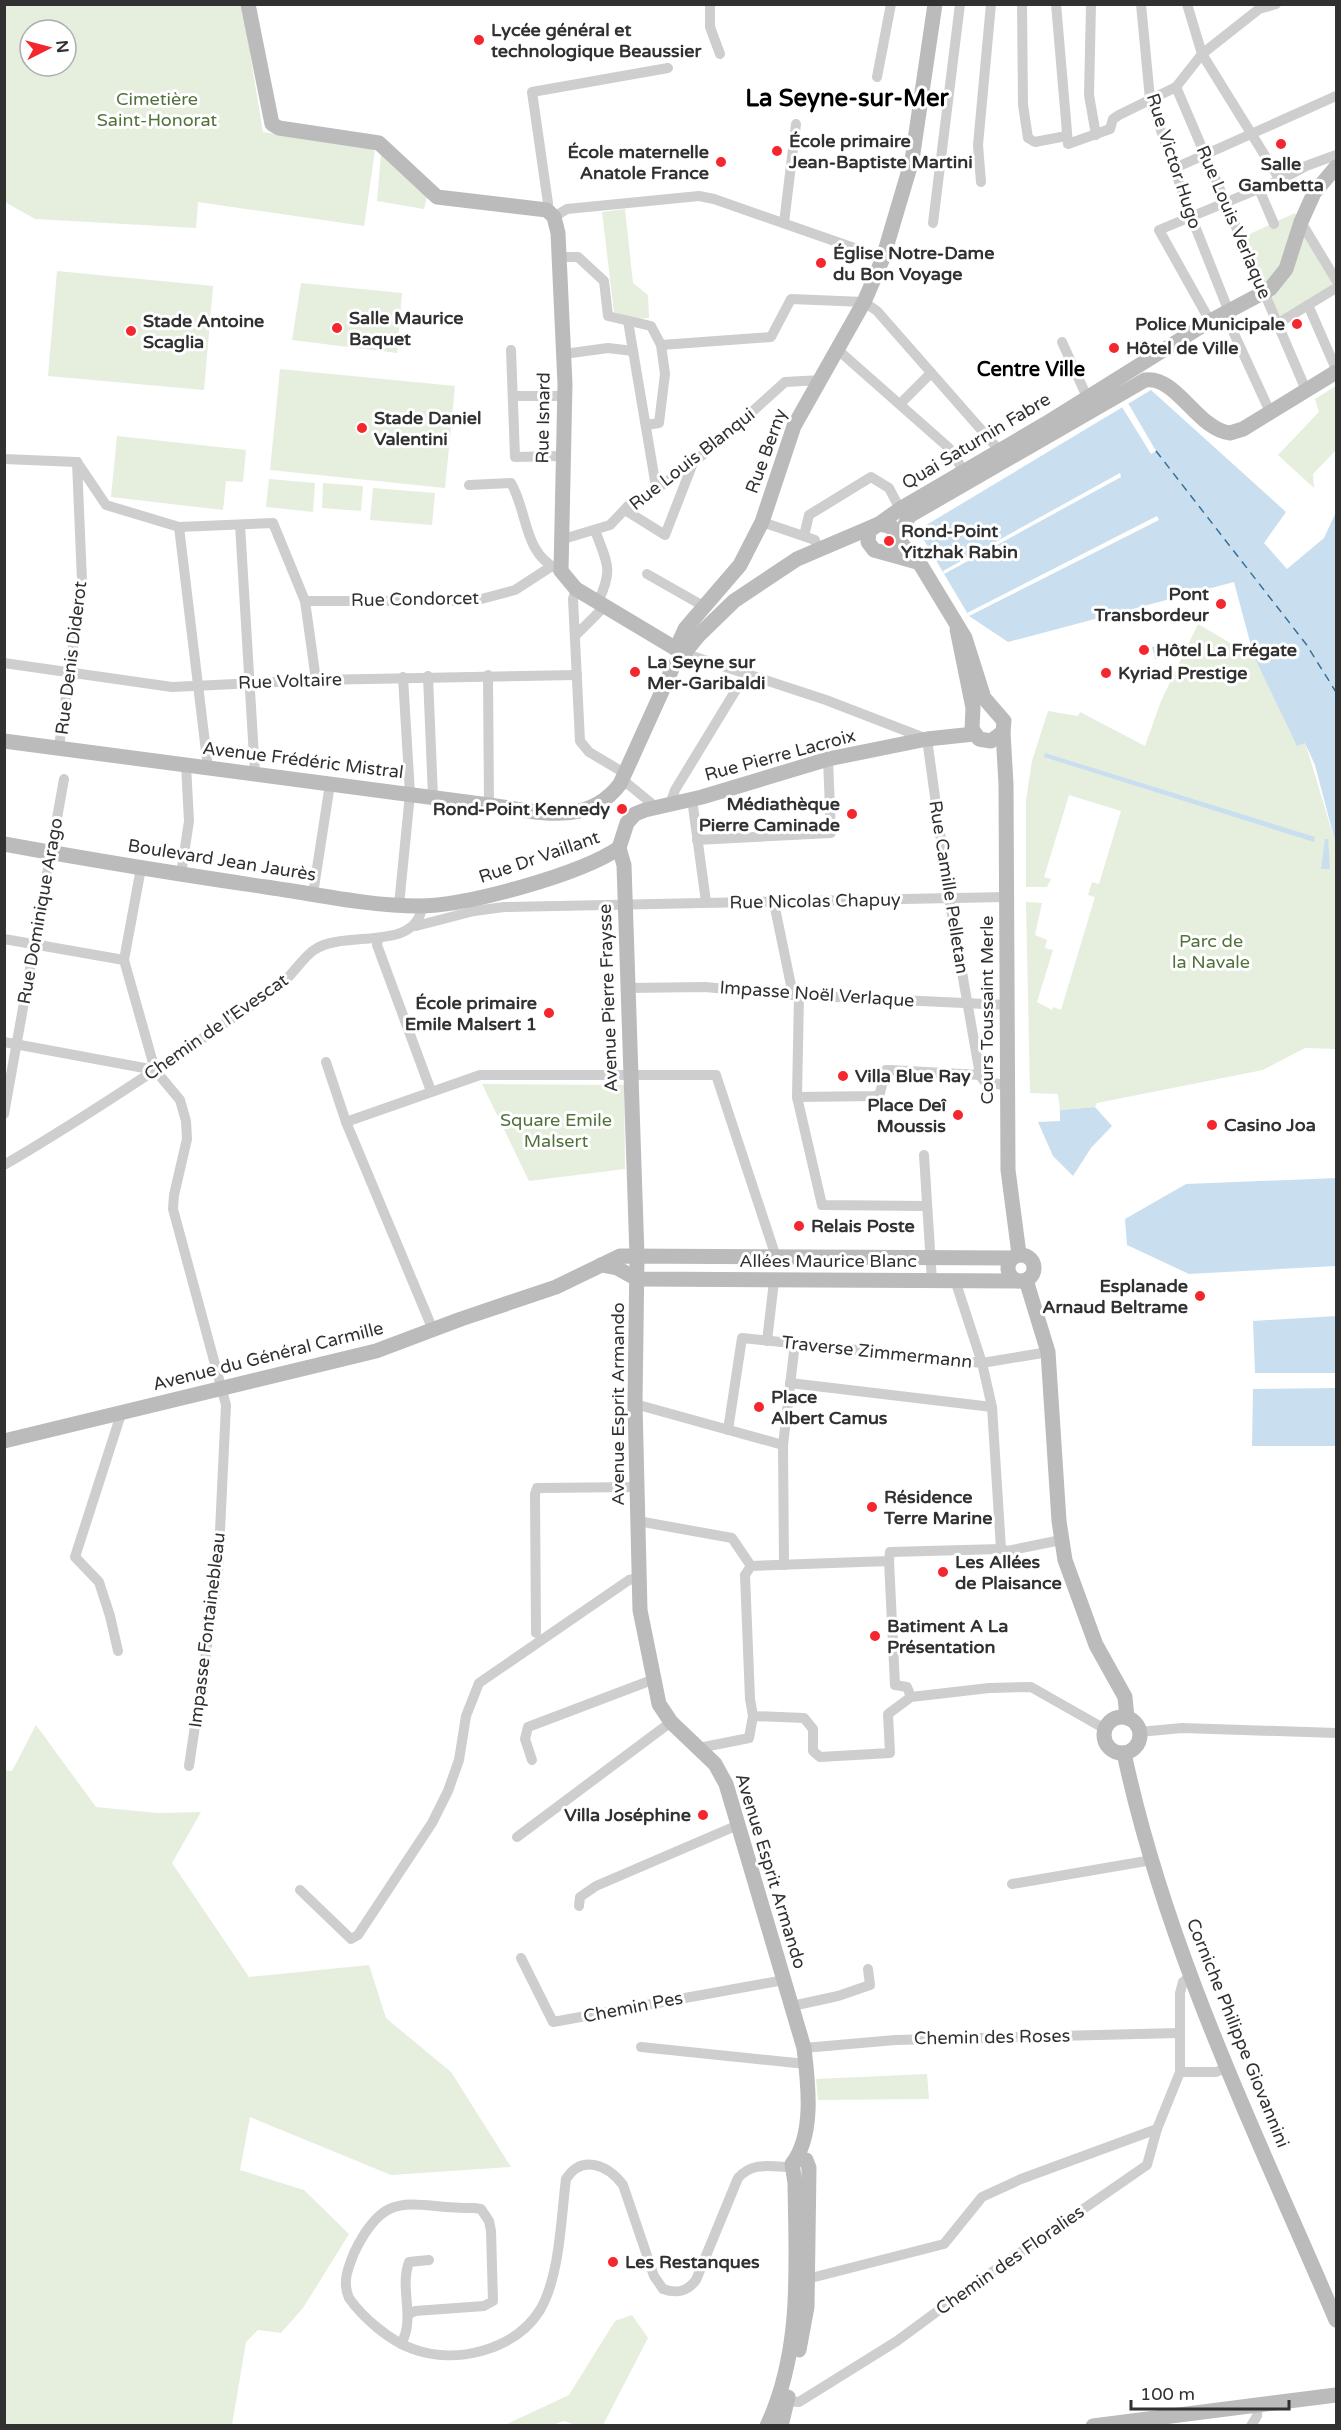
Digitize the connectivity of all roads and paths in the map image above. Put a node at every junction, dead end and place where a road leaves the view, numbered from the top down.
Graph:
1 (248, 4) edge
2 (891, 4) edge
3 (935, 4) edge
4 (960, 4) edge
5 (991, 4) edge
6 (1022, 4) edge
7 (1056, 4) edge
8 (1091, 4) edge
9 (1142, 4) edge
10 (1187, 4) edge
11 (710, 5) edge
12 (1271, 5) edge
13 (720, 54) dead end
14 (1202, 54) junction
15 (668, 68) dead end
16 (877, 77) dead end
17 (1176, 87) junction
18 (1336, 96) edge
19 (1150, 99) junction
20 (796, 124) dead end
21 (1253, 133) junction
22 (1096, 135) junction
23 (1067, 140) junction
24 (1205, 153) junction
25 (1336, 155) edge
26 (1336, 167) edge
27 (1175, 168) junction
28 (1280, 180) junction
29 (981, 182) dead end
30 (1259, 189) junction
31 (1226, 203) junction
32 (550, 214) junction
33 (1191, 216) junction
34 (1301, 222) junction
35 (784, 223) junction
36 (933, 223) dead end
37 (1274, 224) dead end
38 (558, 257) junction
39 (883, 258) junction
40 (1336, 280) edge
41 (1336, 288) edge
42 (1264, 294) junction
43 (864, 302) junction
44 (1308, 305) junction
45 (1227, 313) junction
46 (628, 321) junction
47 (1210, 321) junction
48 (1277, 324) junction
49 (1062, 342) dead end
50 (661, 345) junction
51 (511, 350) dead end
52 (838, 350) junction
53 (633, 351) junction
54 (564, 354) junction
55 (1336, 370) edge
56 (931, 373) junction
57 (822, 380) junction
58 (1306, 390) junction
59 (513, 396) junction
60 (564, 396) junction
61 (1087, 397) junction
62 (902, 403) junction
63 (1270, 412) junction
64 (646, 425) junction
65 (949, 448) dead end
66 (999, 450) junction
67 (562, 456) junction
68 (4, 459) edge
69 (77, 462) junction
70 (693, 463) junction
71 (469, 484) dead end
72 (656, 487) junction
73 (900, 509) junction
74 (625, 510) junction
75 (762, 522) junction
76 (240, 525) junction
77 (873, 526) junction
78 (179, 527) junction
79 (595, 530) junction
80 (901, 532) junction
81 (804, 536) junction
82 (560, 540) junction
83 (818, 549) junction
84 (886, 552) junction
85 (918, 562) junction
86 (556, 569) junction
87 (647, 574) dead end
88 (576, 589) junction
89 (305, 601) junction
90 (601, 604) junction
91 (705, 607) junction
92 (957, 629) junction
93 (576, 635) junction
94 (680, 651) junction
95 (4, 663) edge
96 (70, 673) junction
97 (488, 675) junction
98 (577, 675) junction
99 (745, 675) junction
100 (428, 676) junction
101 (403, 677) junction
102 (316, 680) junction
103 (249, 683) junction
104 (199, 686) junction
105 (994, 711) junction
106 (978, 731) junction
107 (1003, 732) junction
108 (927, 739) junction
109 (4, 741) edge
110 (59, 747) junction
111 (828, 759) junction
112 (186, 765) junction
113 (1004, 766) junction
114 (208, 768) junction
115 (255, 774) junction
116 (624, 777) junction
117 (64, 779) dead end
118 (330, 784) junction
119 (410, 794) junction
120 (433, 797) junction
121 (692, 799) junction
122 (489, 805) junction
123 (663, 806) junction
124 (697, 840) junction
125 (4, 844) edge
126 (619, 848) junction
127 (51, 853) junction
128 (141, 868) junction
129 (181, 874) junction
130 (313, 894) junction
131 (1006, 897) junction
132 (949, 898) junction
133 (471, 900) joint
134 (706, 902) junction
135 (774, 903) junction
136 (399, 905) junction
137 (624, 905) junction
138 (430, 910) junction
139 (416, 926) junction
140 (4, 939) edge
141 (378, 939) junction
142 (34, 944) junction
143 (124, 960) junction
144 (627, 988) junction
145 (796, 995) junction
146 (968, 1004) junction
147 (1007, 1005) junction
148 (4, 1042) edge
149 (16, 1044) junction
150 (326, 1062) dead end
151 (155, 1070) junction
152 (631, 1075) junction
153 (980, 1075) junction
154 (1007, 1086) junction
155 (430, 1091) junction
156 (797, 1097) junction
157 (4, 1114) edge
158 (346, 1122) junction
159 (924, 1155) dead end
160 (4, 1165) edge
161 (926, 1206) junction
162 (637, 1256) junction
163 (930, 1256) junction
164 (1015, 1256) junction
165 (776, 1257) junction
166 (601, 1265) junction
167 (637, 1279) junction
168 (955, 1280) junction
169 (774, 1281) junction
170 (932, 1281) junction
171 (1022, 1281) junction
172 (433, 1330) junction
173 (767, 1341) junction
174 (795, 1343) junction
175 (1048, 1352) junction
176 (982, 1364) junction
177 (790, 1383) junction
178 (224, 1387) junction
179 (636, 1404) junction
180 (992, 1407) junction
181 (122, 1411) junction
182 (728, 1430) junction
183 (4, 1441) edge
184 (783, 1445) junction
185 (638, 1487) junction
186 (638, 1521) junction
187 (1061, 1540) junction
188 (1001, 1549) junction
189 (889, 1561) junction
190 (784, 1565) junction
191 (751, 1566) junction
192 (638, 1578) junction
193 (536, 1633) dead end
194 (118, 1651) dead end
195 (652, 1680) junction
196 (911, 1697) junction
197 (753, 1716) junction
198 (1127, 1718) junction
199 (671, 1722) junction
200 (1105, 1729) junction
201 (1139, 1732) junction
202 (1336, 1733) edge
203 (699, 1748) junction
204 (1124, 1753) junction
205 (532, 1760) dead end
206 (189, 1766) dead end
207 (738, 1824) junction
208 (517, 1837) dead end
209 (1152, 1860) junction
210 (1012, 1884) dead end
211 (300, 1890) dead end
212 (579, 1906) dead end
213 (522, 1958) dead end
214 (868, 1969) dead end
215 (1191, 1976) junction
216 (784, 1980) junction
217 (792, 2006) junction
218 (1180, 2033) junction
219 (641, 2047) dead end
220 (804, 2048) junction
221 (806, 2064) junction
222 (1228, 2067) junction
223 (1180, 2072) junction
224 (1157, 2129) junction
225 (794, 2163) junction
226 (429, 2260) dead end
227 (807, 2280) junction
228 (410, 2314) junction
229 (1336, 2320) edge
230 (401, 2344) junction
231 (1336, 2396) edge
232 (788, 2401) junction
233 (1258, 2404) junction
234 (767, 2426) edge
235 (781, 2426) edge
236 (1093, 2426) edge
237 (1251, 2426) edge

1 - 32 main road
2 - 16 street
3 - 39 main road, Rue Berny
4 - 36 street
5 - 29 street
6 - 23 street
7 - 23 street
8 - 22 street
9 - 19 street, Rue Victor Hugo
10 - 14 street
11 - 13 street
12 - 14 street
14 - 17 street
14 - 21 street
15 - 32 street
17 - 19 street
17 - 24 street, Rue Louis Verlaque
18 - 21 street
19 - 22 street
19 - 27 street, Rue Victor Hugo
20 - 35 street
21 - 24 street
21 - 28 street
22 - 23 street
24 - 27 street
24 - 31 street, Rue Louis Verlaque
25 - 28 street
26 - 34 main road
27 - 33 street, Rue Victor Hugo
28 - 30 street
30 - 31 street
30 - 37 street
31 - 33 street
31 - 42 street, Rue Louis Verlaque
32 - 35 street
32 - 38 main road, Rue Isnard
33 - 45 street, Rue Victor Hugo
33 - 47 street
34 - 40 street
34 - 42 main road
35 - 39 street
38 - 46 street
38 - 54 main road, Rue Isnard
39 - 43 main road, Rue Berny
41 - 44 street
42 - 45 main road, Quai Saturnin Fabre
42 - 48 street, Rue Louis Verlaque
43 - 50 street
43 - 52 main road, Rue Berny
43 - 56 street
44 - 48 street
44 - 55 street
45 - 47 main road, Quai Saturnin Fabre
45 - 63 street, Rue Victor Hugo
46 - 50 street
46 - 53 street
47 - 61 main road, Quai Saturnin Fabre
48 - 58 street, Rue Louis Verlaque
49 - 61 street
50 - 64 street
51 - 59 street
52 - 57 main road, Rue Berny
52 - 62 street
53 - 54 street
53 - 64 street
54 - 60 main road, Rue Isnard
55 - 58 main road
56 - 62 street
56 - 66 street
57 - 70 street, Rue Louis Blanqui
57 - 75 main road, Rue Berny
58 - 63 main road
59 - 60 street
59 - 67 street
60 - 67 main road, Rue Isnard
61 - 66 main road, Quai Saturnin Fabre
62 - 65 street
63 - 80 main road, Quai Saturnin Fabre
64 - 72 street
66 - 73 main road, Quai Saturnin Fabre
67 - 82 main road, Rue Isnard
68 - 69 street
69 - 78 street
69 - 96 street, Rue Denis Diderot
70 - 72 street, Rue Louis Blanqui
70 - 74 street
71 - 86 street
72 - 74 street, Rue Louis Blanqui
73 - 77 main road, Quai Saturnin Fabre
73 - 81 street
74 - 79 street, Rue Louis Blanqui
75 - 81 street
75 - 91 main road, Rue Berny
76 - 78 street
76 - 89 street
76 - 103 street
77 - 80 main road
77 - 83 main road, Quai Saturnin Fabre
77 - 84 main road
78 - 104 street
79 - 82 street, Rue Louis Blanqui
79 - 90 street
80 - 84 main road
80 - 85 main road
81 - 83 street
82 - 86 main road, Rue Isnard
83 - 94 main road, Quai Saturnin Fabre
84 - 85 main road
85 - 92 main road
86 - 88 main road
86 - 89 street, Rue Condorcet
87 - 91 street
88 - 90 main road
88 - 93 street
89 - 102 street
90 - 93 street
90 - 94 main road
91 - 94 main road, Rue Berny
92 - 105 main road
92 - 106 main road
93 - 98 street
94 - 99 street
94 - 116 main road
95 - 96 street, Rue Voltaire
96 - 104 street, Rue Voltaire
96 - 110 street, Rue Denis Diderot
97 - 98 street, Rue Voltaire
97 - 100 street, Rue Voltaire
97 - 122 street
98 - 116 street
99 - 108 street
99 - 123 street
100 - 101 street, Rue Voltaire
100 - 120 street
101 - 102 street, Rue Voltaire
101 - 119 street
102 - 103 street, Rue Voltaire
103 - 104 street, Rue Voltaire
103 - 115 street
104 - 114 street
105 - 106 main road
105 - 107 main road
106 - 107 main road
106 - 108 main road, Rue Pierre Lacroix
106 - 113 main road
107 - 113 main road, Cours Toussaint Merle
108 - 111 main road, Rue Pierre Lacroix
108 - 132 street, Rue Camille Pelletan
109 - 110 main road, Avenue Frédéric Mistral
110 - 112 main road, Avenue Frédéric Mistral
111 - 121 main road, Rue Pierre Lacroix
111 - 124 street
112 - 114 main road, Avenue Frédéric Mistral
112 - 129 street
113 - 131 main road, Cours Toussaint Merle
114 - 115 main road, Avenue Frédéric Mistral
115 - 118 main road, Avenue Frédéric Mistral
116 - 122 main road, Avenue Frédéric Mistral
116 - 123 street
117 - 127 street, Rue Dominique Arago
118 - 119 main road, Avenue Frédéric Mistral
118 - 130 street
119 - 120 main road, Avenue Frédéric Mistral
119 - 136 street
120 - 122 main road, Avenue Frédéric Mistral
121 - 123 main road, Rue Pierre Lacroix
121 - 124 street
123 - 126 main road, Rue Pierre Lacroix
124 - 134 street
125 - 127 main road, Boulevard Jean Jaurès
126 - 133 main road, Rue Dr Vaillant
126 - 137 main road, Avenue Pierre Fraysse
127 - 128 main road, Boulevard Jean Jaurès
127 - 142 street, Rue Dominique Arago
128 - 129 main road, Boulevard Jean Jaurès
128 - 143 street
129 - 130 main road, Boulevard Jean Jaurès
130 - 136 main road, Boulevard Jean Jaurès
131 - 132 street, Rue Nicolas Chapuy
131 - 147 main road, Cours Toussaint Merle
132 - 135 street, Rue Nicolas Chapuy
132 - 146 street, Rue Camille Pelletan
133 - 138 main road, Boulevard Jean Jaurès
134 - 135 street, Rue Nicolas Chapuy
134 - 137 street, Rue Nicolas Chapuy
135 - 145 street
136 - 138 main road, Boulevard Jean Jaurès
137 - 138 street, Boulevard Jean Jaurès
137 - 144 main road, Avenue Pierre Fraysse
138 - 139 street
138 - 139 street, Boulevard Jean Jaurès
139 - 141 street, Chemin de l'Evescat
140 - 142 street
141 - 151 street, Chemin de l'Evescat
141 - 155 street
142 - 143 street
142 - 149 street, Rue Dominique Arago
143 - 151 street
144 - 145 street, Impasse Noël Verlaque
144 - 152 main road, Avenue Pierre Fraysse
145 - 146 street, Impasse Noël Verlaque
145 - 156 street
146 - 147 street, Impasse Noël Verlaque
146 - 153 street, Rue Camille Pelletan
147 - 154 main road, Cours Toussaint Merle
148 - 149 street
149 - 151 street
149 - 157 street, Rue Dominique Arago
150 - 158 street
151 - 160 street, Chemin de l'Evescat
151 - 178 street, Impasse Fontainebleau
152 - 155 street
152 - 162 main road, Avenue Pierre Fraysse
152 - 165 street
153 - 154 street
153 - 156 street
154 - 164 main road, Cours Toussaint Merle
155 - 158 street
156 - 161 street
158 - 172 street
159 - 161 street
161 - 163 street
162 - 165 main road, Allées Maurice Blanc
162 - 166 main road, Avenue du Général Carmille
162 - 167 main road, Avenue Esprit Armando
163 - 164 main road, Allées Maurice Blanc
163 - 165 main road, Allées Maurice Blanc
163 - 170 street
164 - 171 main road
164 - 171 main road
165 - 169 main road
166 - 167 main road
166 - 172 main road, Avenue du Général Carmille
167 - 169 main road, Allées Maurice Blanc
167 - 179 main road, Avenue Esprit Armando
168 - 170 main road, Allées Maurice Blanc
168 - 171 main road, Allées Maurice Blanc
168 - 176 street
169 - 170 main road, Allées Maurice Blanc
169 - 173 street
171 - 175 main road
172 - 178 main road, Avenue du Général Carmille
173 - 174 street, Traverse Zimmermann
173 - 182 street, Traverse Zimmermann
174 - 176 street, Traverse Zimmermann
174 - 177 street
175 - 176 street, Traverse Zimmermann
175 - 187 main road
176 - 180 street
177 - 180 street
177 - 184 street
178 - 181 main road, Avenue du Général Carmille
178 - 206 street, Impasse Fontainebleau
179 - 182 street
179 - 185 main road, Avenue Esprit Armando
180 - 188 street
181 - 183 main road, Avenue du Général Carmille
181 - 194 street
182 - 184 street
184 - 190 street
185 - 186 main road, Avenue Esprit Armando
185 - 193 street
186 - 191 street
186 - 192 main road, Avenue Esprit Armando
187 - 188 street
187 - 198 main road
188 - 189 street
189 - 190 street
189 - 196 street
190 - 191 street
191 - 197 street
192 - 195 main road, Avenue Esprit Armando
192 - 211 street
195 - 199 main road, Avenue Esprit Armando
195 - 205 street
196 - 197 street
196 - 200 street
197 - 203 street
198 - 200 main road
198 - 201 main road
199 - 203 main road, Avenue Esprit Armando
199 - 208 street
200 - 204 main road
201 - 202 street
201 - 204 main road
203 - 207 main road, Avenue Esprit Armando
204 - 209 main road, Corniche Philippe Giovannini
207 - 212 street
207 - 216 main road, Avenue Esprit Armando
209 - 210 street
209 - 215 main road, Corniche Philippe Giovannini
213 - 216 street, Chemin Pes
214 - 217 street
215 - 218 street
215 - 222 main road, Corniche Philippe Giovannini
216 - 217 main road, Avenue Esprit Armando
217 - 220 main road, Avenue Esprit Armando
218 - 220 street, Chemin des Roses
218 - 223 street
219 - 221 street
220 - 221 main road, Avenue Esprit Armando
221 - 225 main road, Avenue Esprit Armando
222 - 223 street
222 - 229 main road, Corniche Philippe Giovannini
223 - 224 street, Chemin des Floralies
224 - 227 street
224 - 232 street, Chemin des Floralies
225 - 227 main road
225 - 230 street
225 - 234 main road, Avenue Esprit Armando
226 - 228 street
227 - 232 main road
228 - 230 street
228 - 230 street
231 - 233 main road
232 - 235 main road
233 - 236 main road
233 - 237 street

